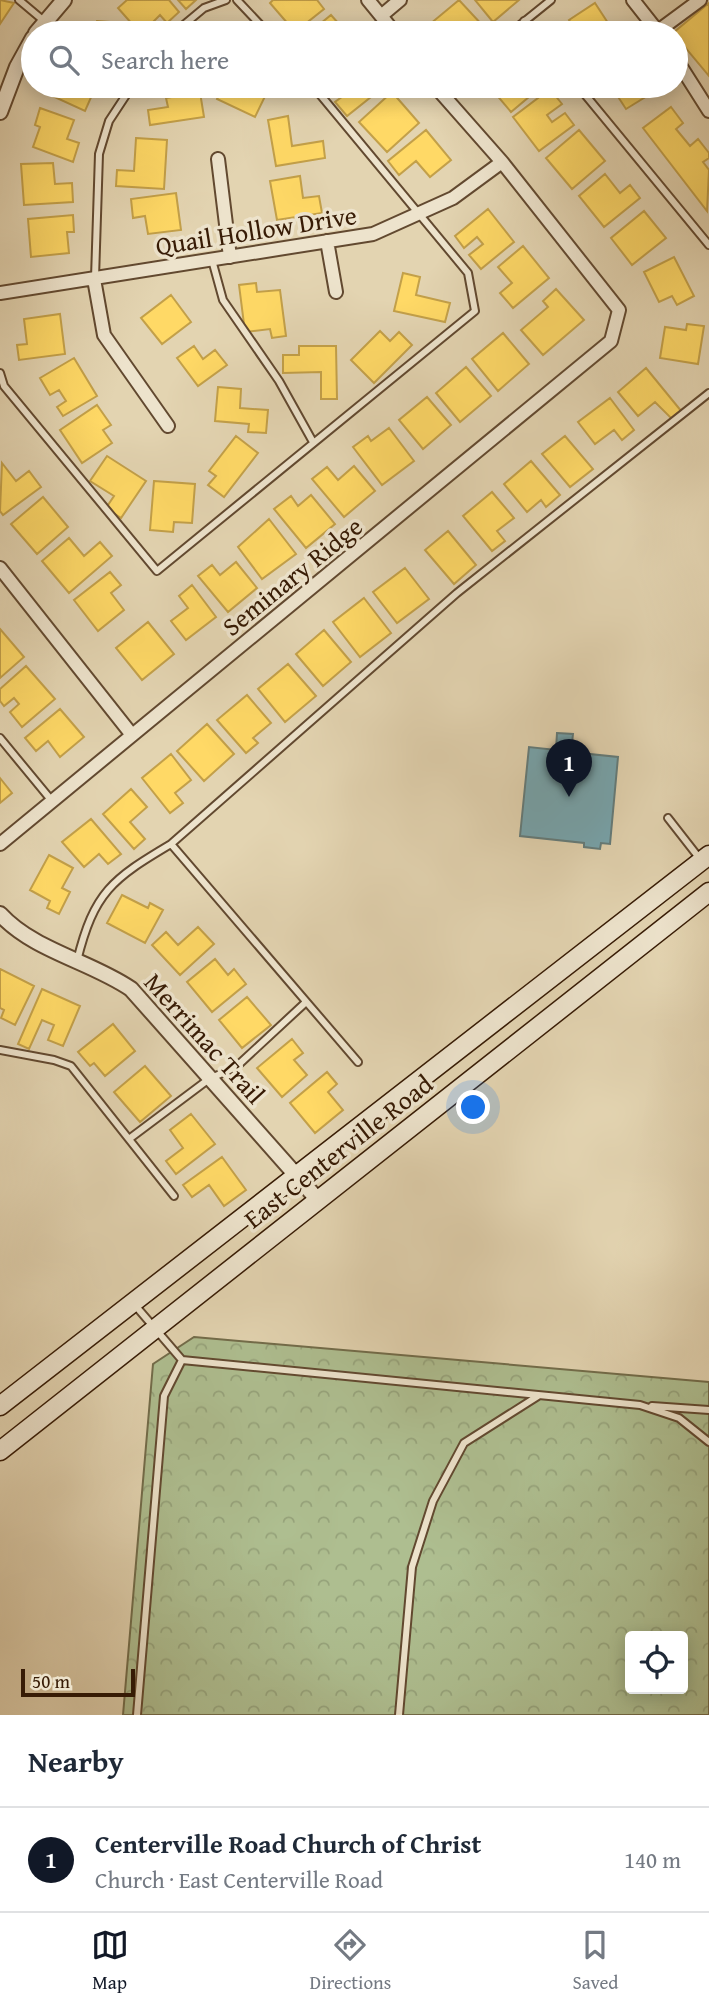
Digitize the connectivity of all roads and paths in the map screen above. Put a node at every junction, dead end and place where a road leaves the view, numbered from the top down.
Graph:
1 (19, 0) edge
2 (64, 0) edge
3 (226, 0) edge
4 (237, 0) edge
5 (368, 0) edge
6 (400, 0) edge
7 (551, 0) edge
8 (633, 0) edge
9 (700, 0) edge
10 (381, 16) junction
11 (36, 21) edge
12 (47, 21) edge
13 (188, 21) edge
14 (257, 21) edge
15 (385, 21) edge
16 (524, 21) edge
17 (650, 21) edge
18 (673, 21) edge
19 (21, 59) edge
20 (688, 78) edge
21 (124, 98) edge
22 (323, 98) edge
23 (450, 98) edge
24 (588, 98) edge
25 (709, 111) edge
26 (0, 112) edge
27 (218, 159) dead end
28 (502, 162) junction
29 (420, 212) junction
30 (327, 241) junction
31 (709, 245) edge
32 (230, 257) junction
33 (212, 260) junction
34 (94, 279) junction
35 (336, 292) dead end
36 (0, 293) edge
37 (0, 373) edge
38 (709, 393) edge
39 (168, 426) dead end
40 (313, 442) junction
41 (0, 568) edge
42 (132, 735) junction
43 (0, 738) edge
44 (52, 801) junction
45 (668, 818) dead end
46 (0, 844) edge
47 (171, 844) junction
48 (705, 857) edge
49 (709, 892) edge
50 (0, 914) edge
51 (77, 961) junction
52 (547, 979) junction
53 (305, 1003) junction
54 (568, 1003) junction
55 (0, 1050) edge
56 (358, 1062) dead end
57 (209, 1079) junction
58 (129, 1139) junction
59 (295, 1176) junction
60 (174, 1196) dead end
61 (318, 1200) junction
62 (133, 1303) junction
63 (154, 1329) junction
64 (182, 1360) junction
65 (540, 1395) junction
66 (640, 1405) junction
67 (0, 1406) edge
68 (709, 1410) edge
69 (709, 1442) edge
70 (0, 1451) edge
71 (137, 1715) edge
72 (399, 1715) edge

1 - 11 lane
2 - 12 street
3 - 13 lane
4 - 14 lane
5 - 10 street
6 - 10 street
7 - 16 lane
8 - 17 street
9 - 18 street
10 - 15 street
19 - 26 street
20 - 25 street
21 - 34 lane
22 - 29 lane
23 - 28 street
24 - 31 lane
27 - 32 street
28 - 29 street, Quail Hollow Drive
28 - 42 street, Seminary Ridge
29 - 30 street, Quail Hollow Drive
29 - 40 lane
30 - 32 street, Quail Hollow Drive
30 - 35 street
32 - 33 street, Quail Hollow Drive
33 - 34 street, Quail Hollow Drive
33 - 40 lane
34 - 36 street, Quail Hollow Drive
34 - 39 street
37 - 40 lane
38 - 47 lane
41 - 42 street
42 - 44 street, Seminary Ridge
43 - 44 lane
44 - 46 street, Seminary Ridge
45 - 48 lane
47 - 51 lane
47 - 53 lane
48 - 52 main road, East Centerville Road
49 - 54 main road, East Centerville Road
50 - 51 street, Merrimac Trail
51 - 57 street, Merrimac Trail
52 - 54 main road
52 - 59 main road, East Centerville Road
53 - 56 lane
53 - 57 lane
54 - 61 main road, East Centerville Road
55 - 58 lane
57 - 58 lane
57 - 59 street, Merrimac Trail
58 - 60 lane
59 - 61 street, Merrimac Trail
59 - 62 main road, East Centerville Road
61 - 63 main road, East Centerville Road
62 - 63 lane
62 - 67 main road, East Centerville Road
63 - 64 lane
63 - 70 main road, East Centerville Road
64 - 65 lane
64 - 71 lane
65 - 66 lane
65 - 72 lane
66 - 68 lane
66 - 69 lane

